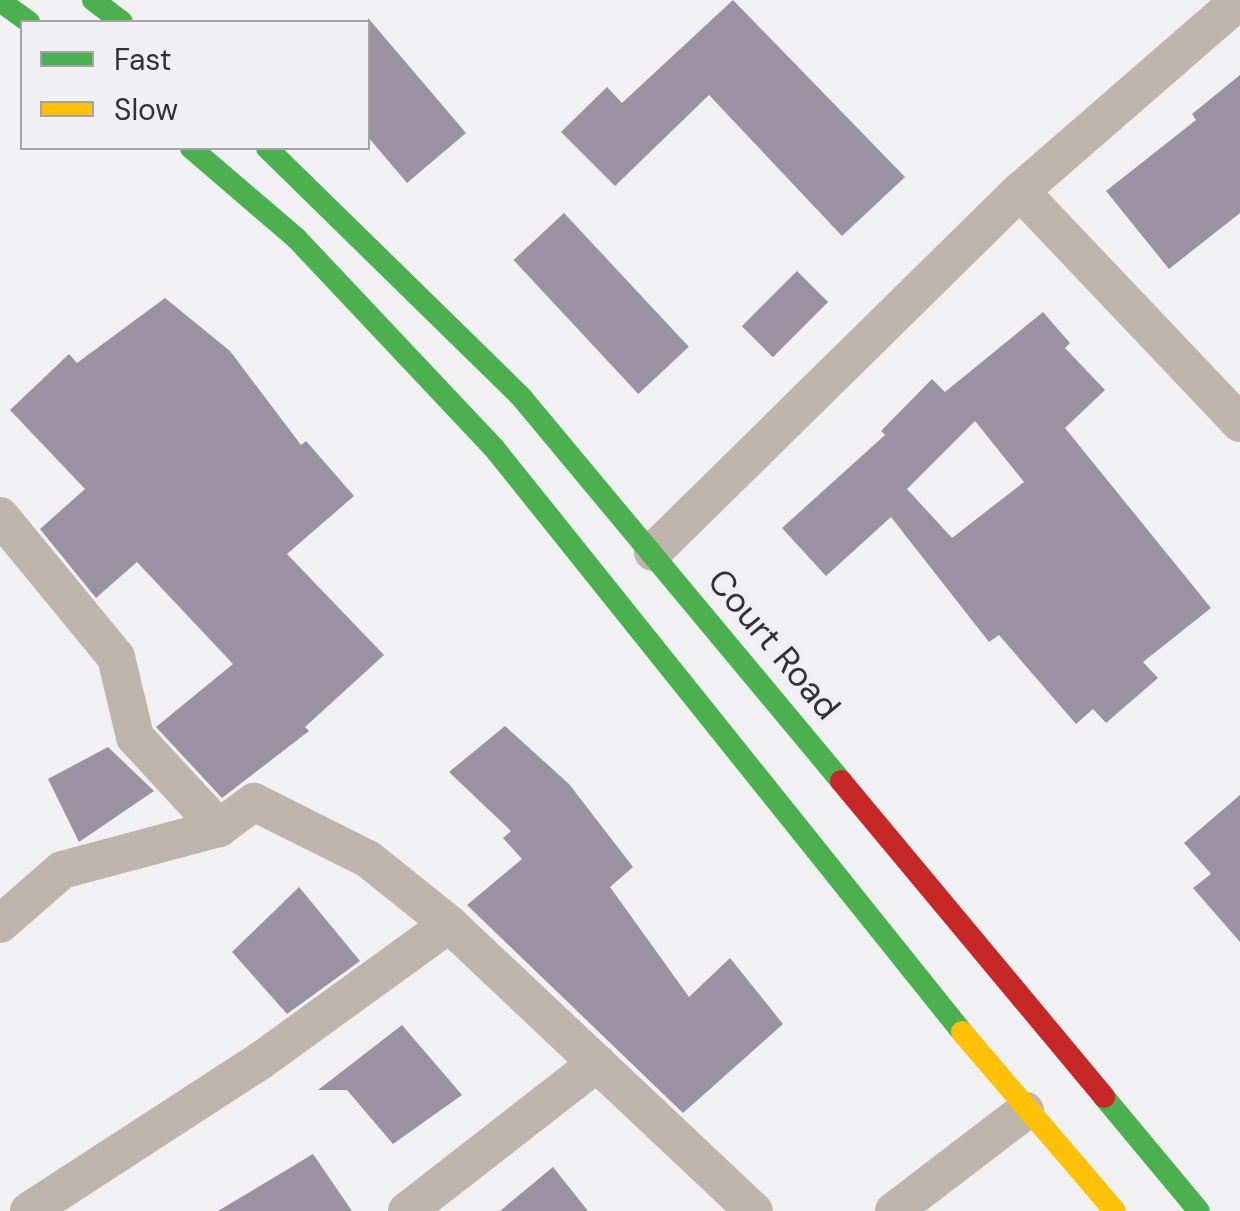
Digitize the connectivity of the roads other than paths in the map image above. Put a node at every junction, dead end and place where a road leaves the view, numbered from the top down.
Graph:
1 (0, 0) edge
2 (93, 0) edge
3 (1240, 0) edge
4 (26, 20) edge
5 (119, 20) edge
6 (193, 150) edge
7 (269, 150) edge
8 (1020, 191) junction
9 (1240, 423) edge
10 (0, 516) edge
11 (653, 552) junction
12 (219, 828) junction
13 (0, 924) edge
14 (449, 924) junction
15 (597, 1063) junction
16 (1025, 1111) junction
17 (29, 1211) edge
18 (407, 1211) edge
19 (754, 1211) edge
20 (894, 1211) edge
21 (1115, 1211) edge
22 (1199, 1211) edge

1 - 4 main road
2 - 5 main road
3 - 8 street
6 - 16 main road
7 - 11 main road, Court Road
8 - 9 street
8 - 11 street
10 - 12 street
11 - 22 main road, Court Road
12 - 13 street
12 - 14 street
14 - 15 street
14 - 17 street
15 - 18 street
15 - 19 street
16 - 20 street
16 - 21 main road

